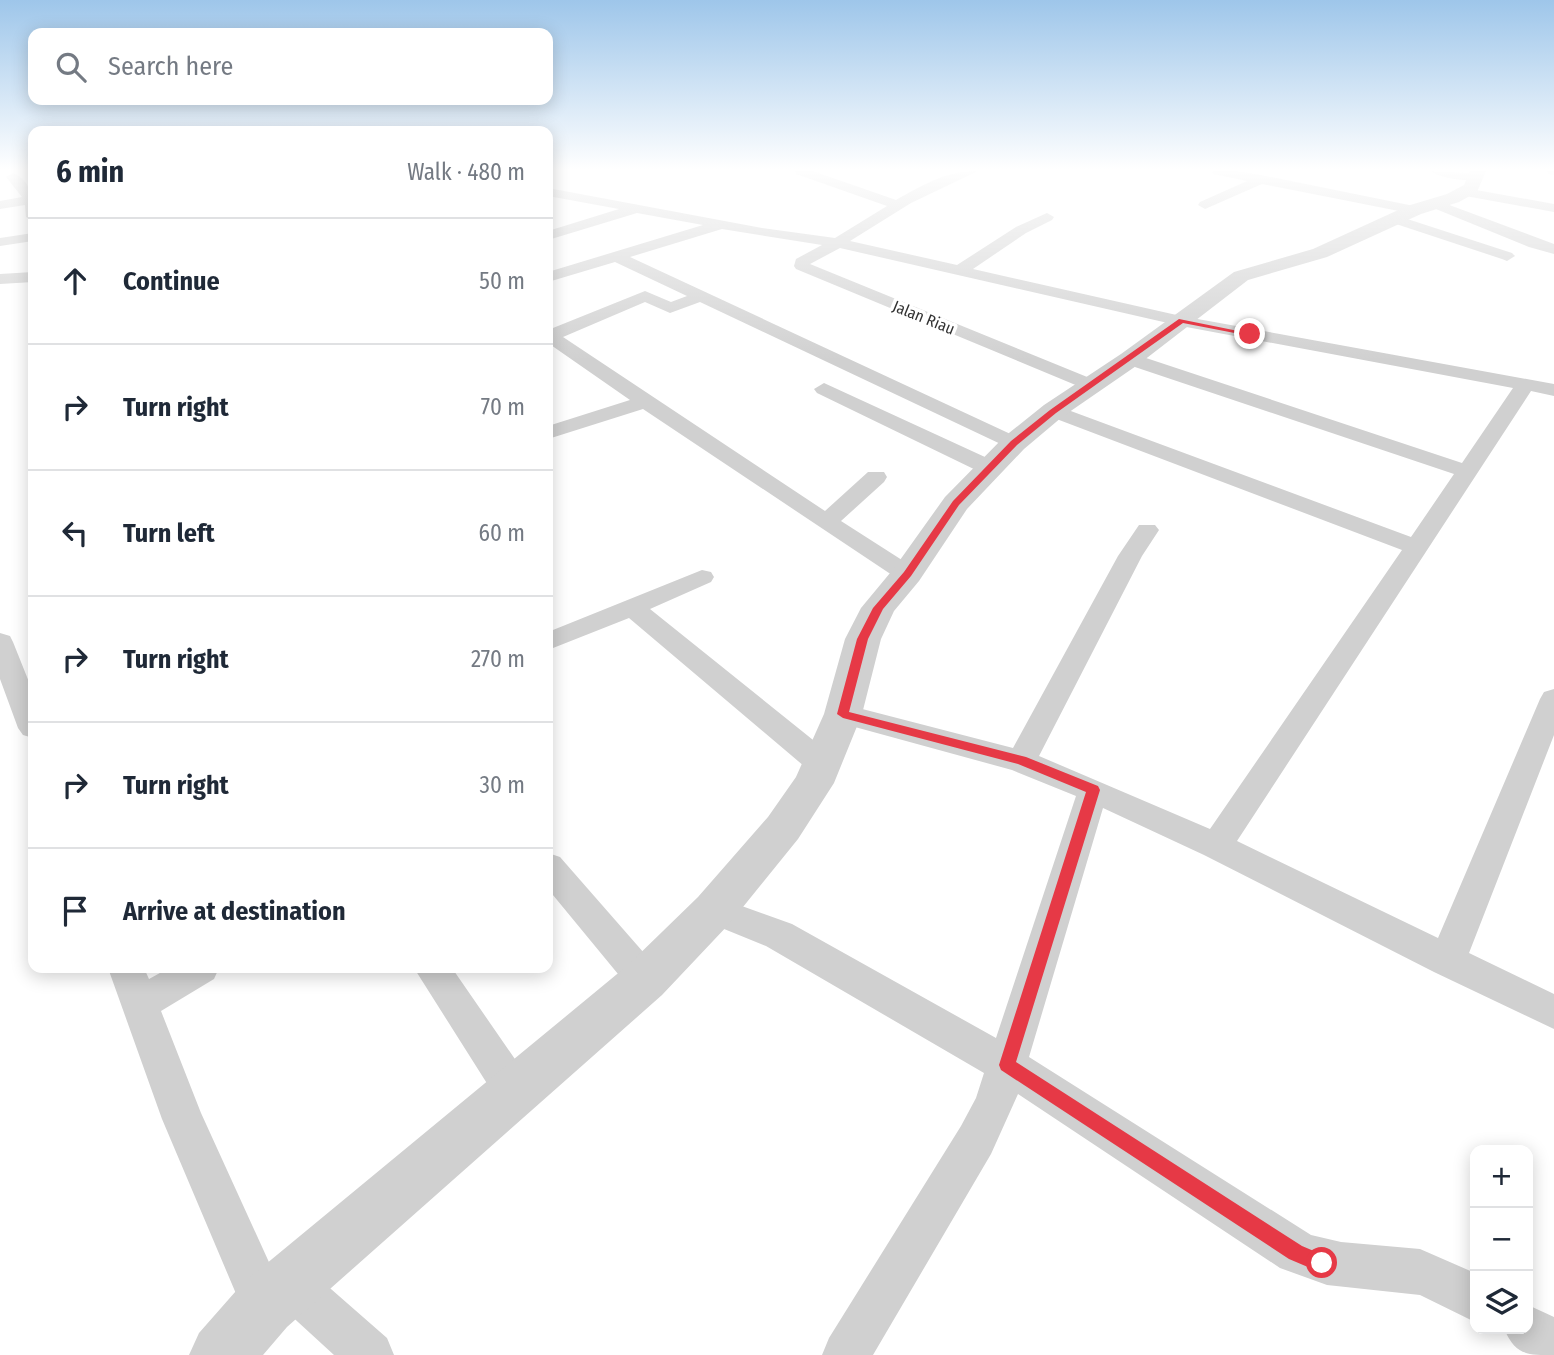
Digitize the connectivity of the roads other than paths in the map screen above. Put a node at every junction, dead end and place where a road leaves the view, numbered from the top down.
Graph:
1 (689, 234) edge
2 (778, 234) edge
3 (853, 234) edge
4 (1015, 234) edge
5 (1358, 234) edge
6 (1485, 234) edge
7 (1517, 234) edge
8 (28, 238) edge
9 (0, 242) edge
10 (840, 243) junction
11 (1554, 249) edge
12 (1507, 256) dead end
13 (617, 257) junction
14 (959, 271) junction
15 (28, 276) edge
16 (553, 276) edge
17 (0, 279) edge
18 (699, 297) junction
19 (1181, 321) junction
20 (553, 334) edge
21 (553, 339) edge
22 (1130, 359) junction
23 (1526, 384) junction
24 (1090, 385) junction
25 (824, 389) dead end
26 (1554, 390) edge
27 (645, 402) junction
28 (1053, 411) junction
29 (553, 431) edge
30 (1002, 456) junction
31 (1466, 471) junction
32 (876, 477) dead end
33 (827, 521) junction
34 (1147, 530) dead end
35 (1415, 547) junction
36 (907, 574) junction
37 (702, 577) dead end
38 (633, 608) junction
39 (553, 640) edge
40 (0, 642) edge
41 (24, 675) edge
42 (28, 699) edge
43 (1554, 699) edge
44 (843, 714) junction
45 (1021, 761) junction
46 (822, 764) junction
47 (1093, 790) junction
48 (1216, 846) junction
49 (553, 872) edge
50 (714, 910) junction
51 (1447, 961) junction
52 (182, 973) edge
53 (435, 973) edge
54 (645, 980) junction
55 (133, 986) edge
56 (1554, 1012) edge
57 (1007, 1065) junction
58 (514, 1091) junction
59 (278, 1295) junction
60 (1470, 1296) edge
61 (1533, 1332) edge
62 (1554, 1344) edge
63 (221, 1355) edge
64 (370, 1355) edge
65 (846, 1355) edge

1 - 13 street
2 - 10 street
3 - 10 street
4 - 14 street
5 - 19 street
6 - 12 street
7 - 11 street
8 - 9 street
10 - 14 street
10 - 24 street, Jalan Riau
13 - 16 street
13 - 18 street
14 - 19 street
15 - 17 street
18 - 20 street
18 - 30 street
19 - 22 street
19 - 23 street
21 - 27 street
22 - 24 street
22 - 31 street
23 - 26 street
23 - 31 street
24 - 28 street
25 - 30 street
27 - 29 street
27 - 33 street
28 - 30 street
28 - 35 street
30 - 36 street
31 - 35 street
32 - 33 street
33 - 36 street
34 - 45 street
35 - 48 street
36 - 44 street
37 - 38 street
38 - 39 street
38 - 46 street
40 - 41 street
41 - 42 street
43 - 51 street
44 - 45 street
44 - 46 street
45 - 47 street
46 - 50 street
47 - 48 street
47 - 57 street
48 - 51 street
49 - 54 street
50 - 54 street
50 - 57 street
51 - 56 street
52 - 55 street
53 - 58 street
54 - 58 street
55 - 59 street
57 - 60 street
57 - 65 street
58 - 59 street
59 - 63 street
59 - 64 street
61 - 62 street

